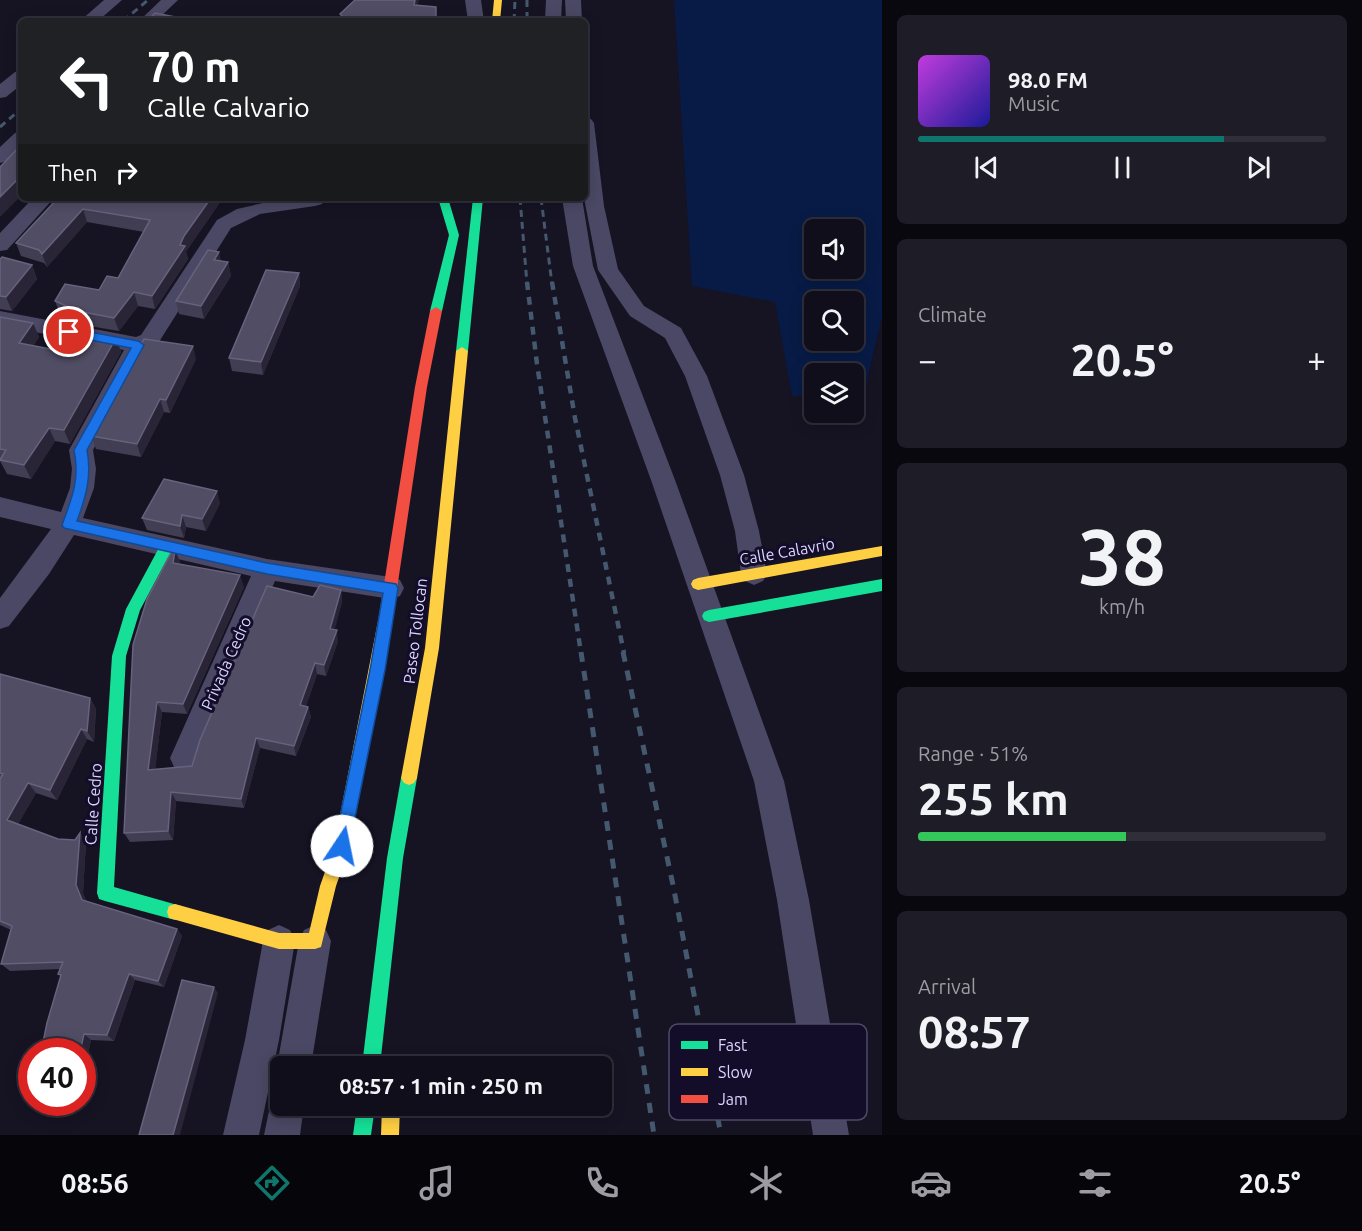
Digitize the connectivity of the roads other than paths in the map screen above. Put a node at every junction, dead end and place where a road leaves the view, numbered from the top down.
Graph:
1 (114, 0) edge
2 (170, 0) edge
3 (473, 0) edge
4 (498, 0) edge
5 (554, 0) edge
6 (573, 0) edge
7 (92, 18) edge
8 (150, 18) edge
9 (476, 18) edge
10 (496, 18) edge
11 (553, 18) edge
12 (574, 18) edge
13 (18, 78) edge
14 (0, 93) edge
15 (18, 140) edge
16 (588, 151) edge
17 (0, 156) edge
18 (42, 201) edge
19 (309, 201) edge
20 (444, 201) edge
21 (478, 201) edge
22 (572, 201) edge
23 (3, 256) edge
24 (0, 318) edge
25 (138, 345) junction
26 (0, 507) edge
27 (69, 525) junction
28 (166, 548) junction
29 (882, 551) edge
30 (267, 569) junction
31 (754, 574) junction
32 (698, 584) junction
33 (882, 585) edge
34 (391, 588) junction
35 (709, 616) junction
36 (0, 618) edge
37 (184, 758) dead end
38 (395, 858) junction
39 (279, 941) junction
40 (315, 941) junction
41 (393, 997) dead end
42 (814, 1024) edge
43 (296, 1056) edge
44 (371, 1056) edge
45 (285, 1116) edge
46 (365, 1116) edge
47 (391, 1116) edge
48 (829, 1120) edge
49 (241, 1135) edge
50 (282, 1135) edge
51 (362, 1135) edge
52 (390, 1135) edge
53 (831, 1135) edge

1 - 7 street
2 - 8 street
3 - 9 street
4 - 10 main road
5 - 11 street
6 - 12 street
13 - 14 street
15 - 17 street
16 - 31 street
18 - 23 street
19 - 25 street
20 - 34 main road
21 - 38 main road, Paseo Tollocan
22 - 32 street
24 - 25 street
25 - 27 street
26 - 27 street
27 - 28 street
27 - 36 street
28 - 30 street
28 - 39 main road, Calle Cedro
29 - 31 main road, Calle Calavrio
30 - 34 street
30 - 37 street, Privada Cedro
31 - 32 main road, Calle Calavrio
32 - 35 street
33 - 35 main road
34 - 40 main road
35 - 42 street
38 - 41 main road
38 - 44 main road, Paseo Tollocan
39 - 40 main road
39 - 49 street
40 - 43 street
45 - 50 street
46 - 51 main road
47 - 52 main road
48 - 53 street

